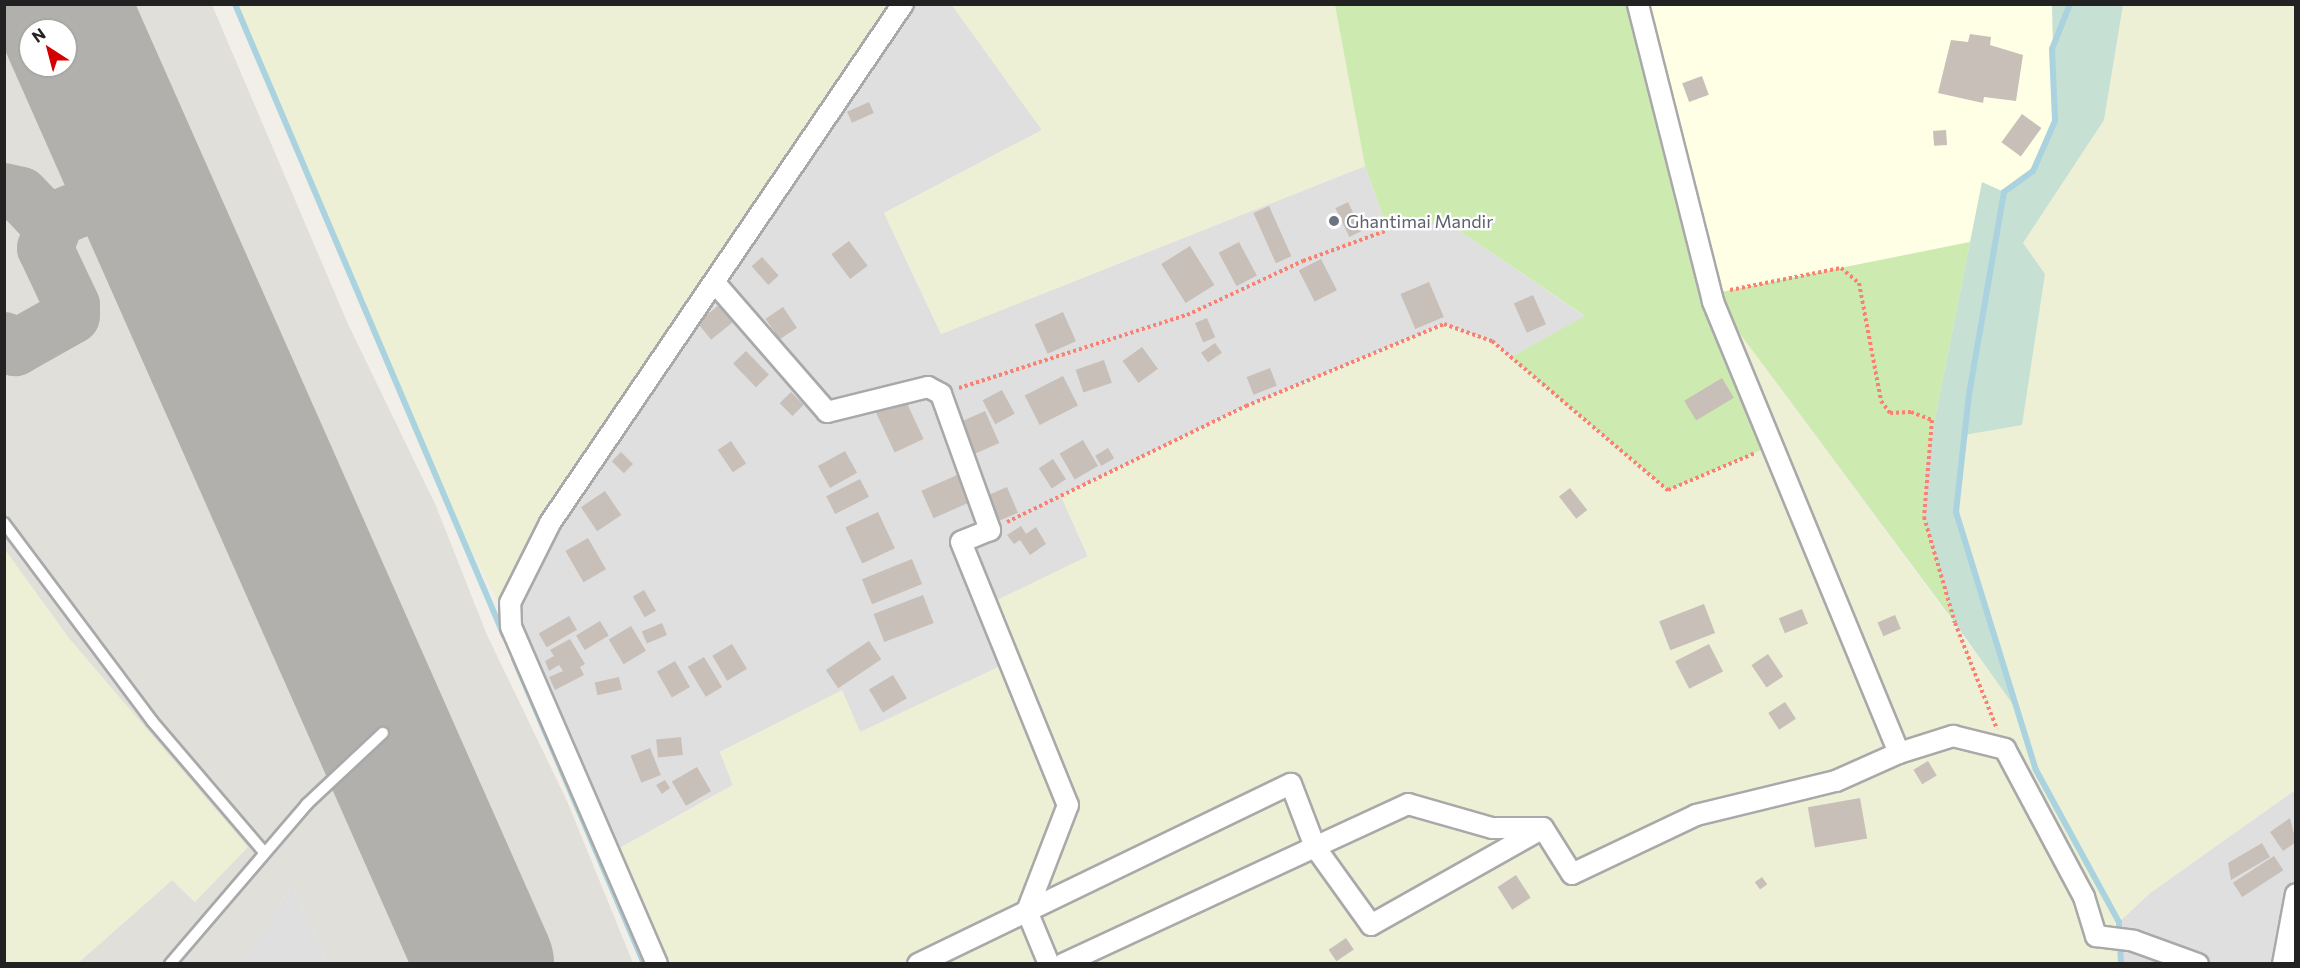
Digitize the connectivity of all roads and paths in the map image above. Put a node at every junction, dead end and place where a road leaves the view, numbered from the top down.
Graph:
1 (903, 4) edge
2 (1638, 4) edge
3 (1388, 230) dead end
4 (715, 283) junction
5 (1711, 294) junction
6 (941, 394) junction
7 (1775, 444) junction
8 (4, 523) edge
9 (990, 530) junction
10 (383, 733) dead end
11 (2005, 749) junction
12 (1899, 753) junction
13 (1542, 828) junction
14 (1315, 847) junction
15 (264, 852) junction
16 (2295, 894) edge
17 (1027, 911) junction
18 (170, 963) edge
19 (657, 963) edge
20 (918, 963) edge
21 (1049, 963) edge
22 (1063, 963) edge
23 (2198, 963) edge
24 (2283, 963) edge

1 - 4 street
2 - 5 street
3 - 6 path
4 - 6 street
4 - 19 street
5 - 7 street
5 - 11 path
6 - 9 street
7 - 9 path
7 - 12 street
8 - 15 lane
9 - 17 street
10 - 15 lane
11 - 12 street
11 - 23 street
12 - 13 street
13 - 14 street
13 - 14 street
14 - 17 street
14 - 22 street
15 - 18 lane
16 - 24 street
17 - 20 street
17 - 21 street

